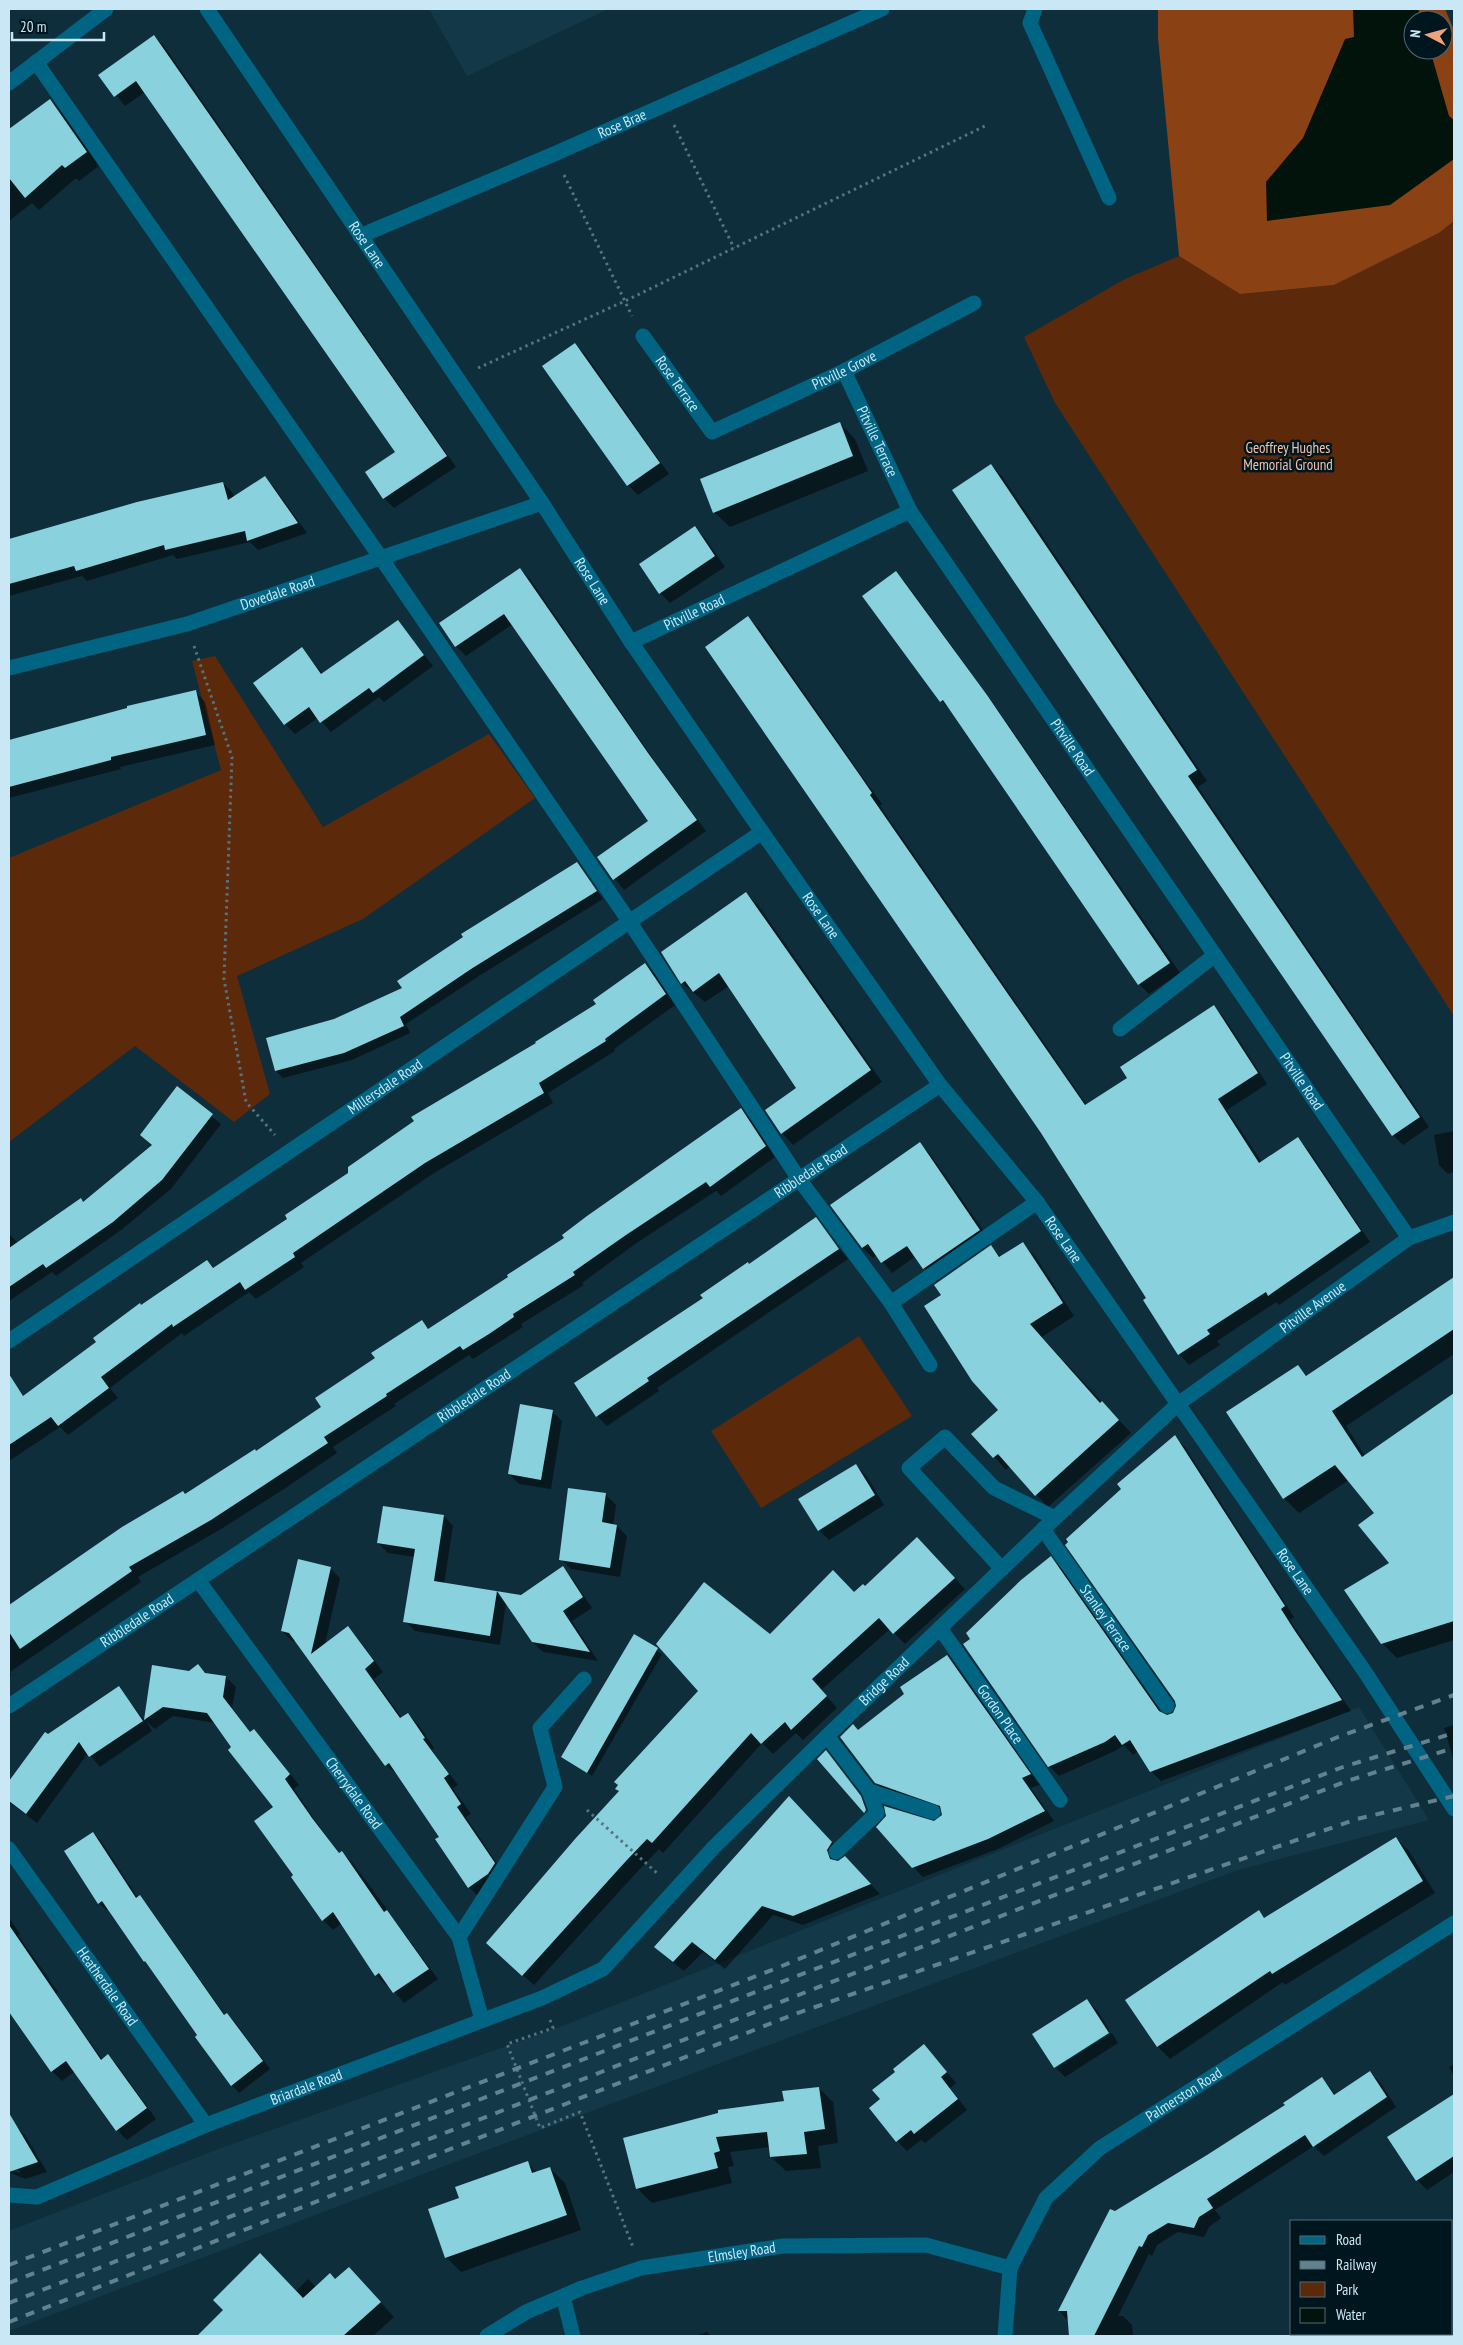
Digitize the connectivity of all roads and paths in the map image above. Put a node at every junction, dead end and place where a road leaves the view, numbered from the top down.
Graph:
1 (106, 9) edge
2 (207, 9) edge
3 (882, 9) edge
4 (1035, 9) edge
5 (36, 62) junction
6 (9, 82) edge
7 (664, 105) junction
8 (986, 126) dead end
9 (554, 154) junction
10 (1109, 198) dead end
11 (360, 236) junction
12 (734, 248) junction
13 (625, 301) junction
14 (974, 303) dead end
15 (643, 336) joint
16 (844, 371) junction
17 (457, 378) junction
18 (712, 432) joint
19 (542, 503) junction
20 (910, 512) junction
21 (381, 558) junction
22 (187, 624) junction
23 (631, 642) junction
24 (9, 668) edge
25 (762, 832) junction
26 (629, 921) junction
27 (1215, 955) junction
28 (1120, 1029) dead end
29 (940, 1085) junction
30 (288, 1151) junction
31 (799, 1179) junction
32 (1036, 1202) junction
33 (1454, 1222) edge
34 (1409, 1238) junction
35 (891, 1303) junction
36 (9, 1341) edge
37 (930, 1365) dead end
38 (1178, 1404) junction
39 (1055, 1518) junction
40 (1043, 1529) junction
41 (1002, 1569) junction
42 (198, 1580) junction
43 (940, 1628) junction
44 (584, 1679) dead end
45 (9, 1706) edge
46 (1167, 1706) dead end
47 (827, 1736) junction
48 (870, 1791) junction
49 (1060, 1800) dead end
50 (1454, 1809) edge
51 (587, 1810) dead end
52 (933, 1812) dead end
53 (9, 1848) edge
54 (836, 1852) dead end
55 (675, 1890) junction
56 (1454, 1923) edge
57 (459, 1938) junction
58 (603, 1969) joint
59 (482, 2020) junction
60 (553, 2028) dead end
61 (206, 2125) junction
62 (9, 2195) edge
63 (641, 2268) junction
64 (1010, 2268) junction
65 (563, 2296) junction
66 (487, 2336) edge
67 (573, 2336) edge
68 (1005, 2336) edge

1 - 5 street
2 - 11 street, Rose Lane
3 - 7 street, Rose Brae
4 - 10 street
5 - 6 street
5 - 21 street
7 - 9 street, Rose Brae
7 - 12 path
8 - 12 path
9 - 11 street, Rose Brae
9 - 13 path
11 - 17 street, Rose Lane
12 - 13 path
13 - 15 path
13 - 17 path
14 - 16 street, Pitville Grove
15 - 18 street, Rose Terrace
16 - 18 street, Pitville Grove
16 - 20 street, Pitville Terrace
17 - 19 street, Rose Lane
19 - 21 street, Dovedale Road
19 - 23 street, Rose Lane
20 - 23 street, Pitville Road
20 - 27 street, Pitville Road
21 - 22 street, Dovedale Road
21 - 26 street
22 - 24 street, Dovedale Road
22 - 30 path
23 - 25 street, Rose Lane
25 - 26 street, Millersdale Road
25 - 29 street, Rose Lane
26 - 30 street, Millersdale Road
26 - 31 street
27 - 28 street
27 - 34 street, Pitville Road
29 - 31 street, Ribbledale Road
29 - 32 street, Rose Lane
30 - 36 street, Millersdale Road
31 - 35 street
31 - 42 street, Ribbledale Road
32 - 35 street
32 - 38 street, Rose Lane
33 - 34 street, Pitville Avenue
34 - 38 street, Pitville Avenue
35 - 37 street
38 - 39 street, Bridge Road
38 - 50 street, Rose Lane
39 - 40 street, Bridge Road
39 - 41 street
40 - 41 street, Bridge Road
40 - 46 street, Stanley Terrace
41 - 43 street, Bridge Road
42 - 45 street, Ribbledale Road
42 - 57 street, Cherrydale Road
43 - 47 street, Bridge Road
43 - 49 street, Gordon Place
44 - 57 street
47 - 48 street
47 - 55 street, Bridge Road
48 - 52 street
48 - 54 street
51 - 55 path
53 - 61 street, Heatherdale Road
55 - 58 street, Bridge Road
56 - 64 street, Palmerston Road
57 - 59 street, Cherrydale Road
58 - 59 street, Briardale Road
59 - 61 street, Briardale Road
60 - 63 path
61 - 62 street, Briardale Road
63 - 64 street, Elmsley Road
63 - 65 street, Elmsley Road
64 - 68 street, Palmerston Road
65 - 66 street, Elmsley Road
65 - 67 street

